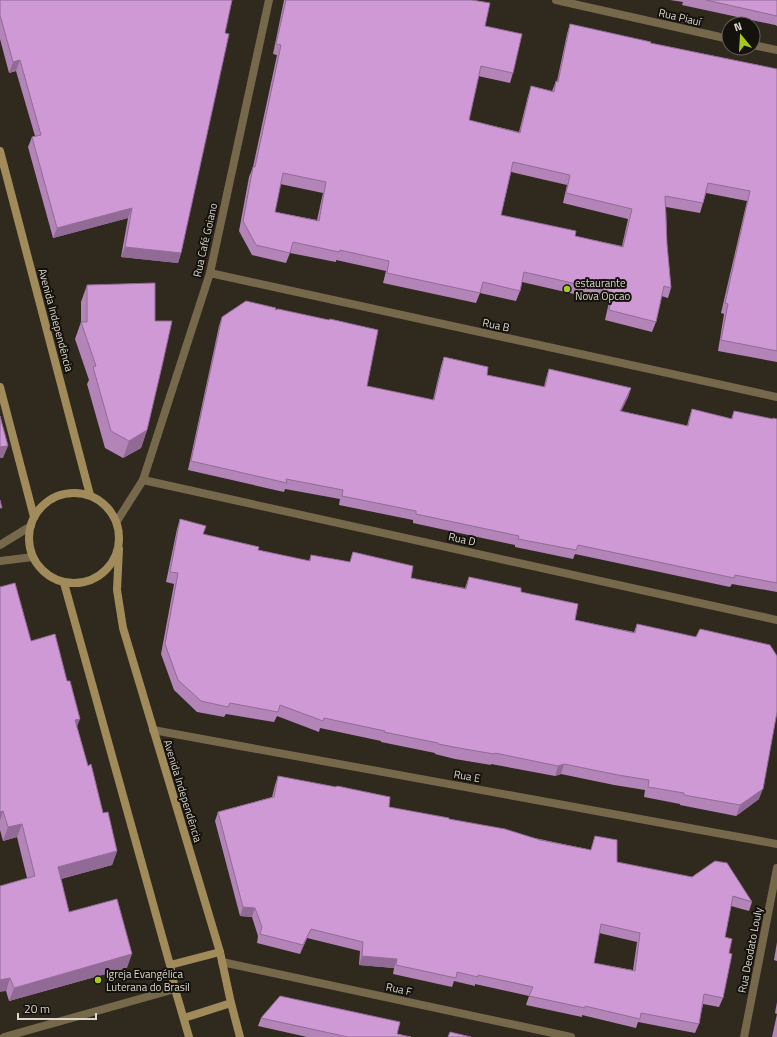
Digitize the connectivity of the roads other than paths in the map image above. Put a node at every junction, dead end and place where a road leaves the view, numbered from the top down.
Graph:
1 (269, 0) edge
2 (556, 0) edge
3 (721, 37) edge
4 (761, 47) edge
5 (777, 50) edge
6 (0, 150) edge
7 (210, 273) junction
8 (0, 387) edge
9 (777, 397) edge
10 (143, 480) junction
11 (90, 495) junction
12 (34, 517) junction
13 (117, 521) junction
14 (31, 526) junction
15 (0, 545) edge
16 (119, 549) junction
17 (33, 558) junction
18 (0, 561) edge
19 (64, 583) junction
20 (777, 620) edge
21 (153, 730) junction
22 (777, 844) edge
23 (777, 868) edge
24 (220, 952) junction
25 (222, 962) junction
26 (170, 965) junction
27 (175, 989) junction
28 (231, 1003) junction
29 (184, 1018) junction
30 (4, 1037) edge
31 (189, 1037) edge
32 (240, 1037) edge
33 (571, 1037) edge
34 (744, 1037) edge

1 - 7 street, Rua Café Goiano
2 - 3 street, Rua Piauí
4 - 5 street
6 - 11 street, Avenida Independência
7 - 9 street, Rua B
7 - 10 street, Rua Café Goiano
8 - 12 street
10 - 13 street, Rua Café Goiano
10 - 20 street, Rua D
11 - 12 street
11 - 13 street
12 - 14 street
13 - 16 street
14 - 15 street
14 - 17 street
16 - 19 street
16 - 21 street, Avenida Independência
17 - 18 street
17 - 19 street
19 - 26 street
21 - 22 street, Rua E
21 - 24 street, Avenida Independência
23 - 34 street, Rua Deodato Louly
24 - 25 street, Avenida Independência
24 - 26 street
25 - 28 street, Avenida Independência
25 - 33 street, Rua F
26 - 27 street
27 - 29 street
27 - 30 street
28 - 29 street
28 - 32 street, Avenida Independência
29 - 31 street

